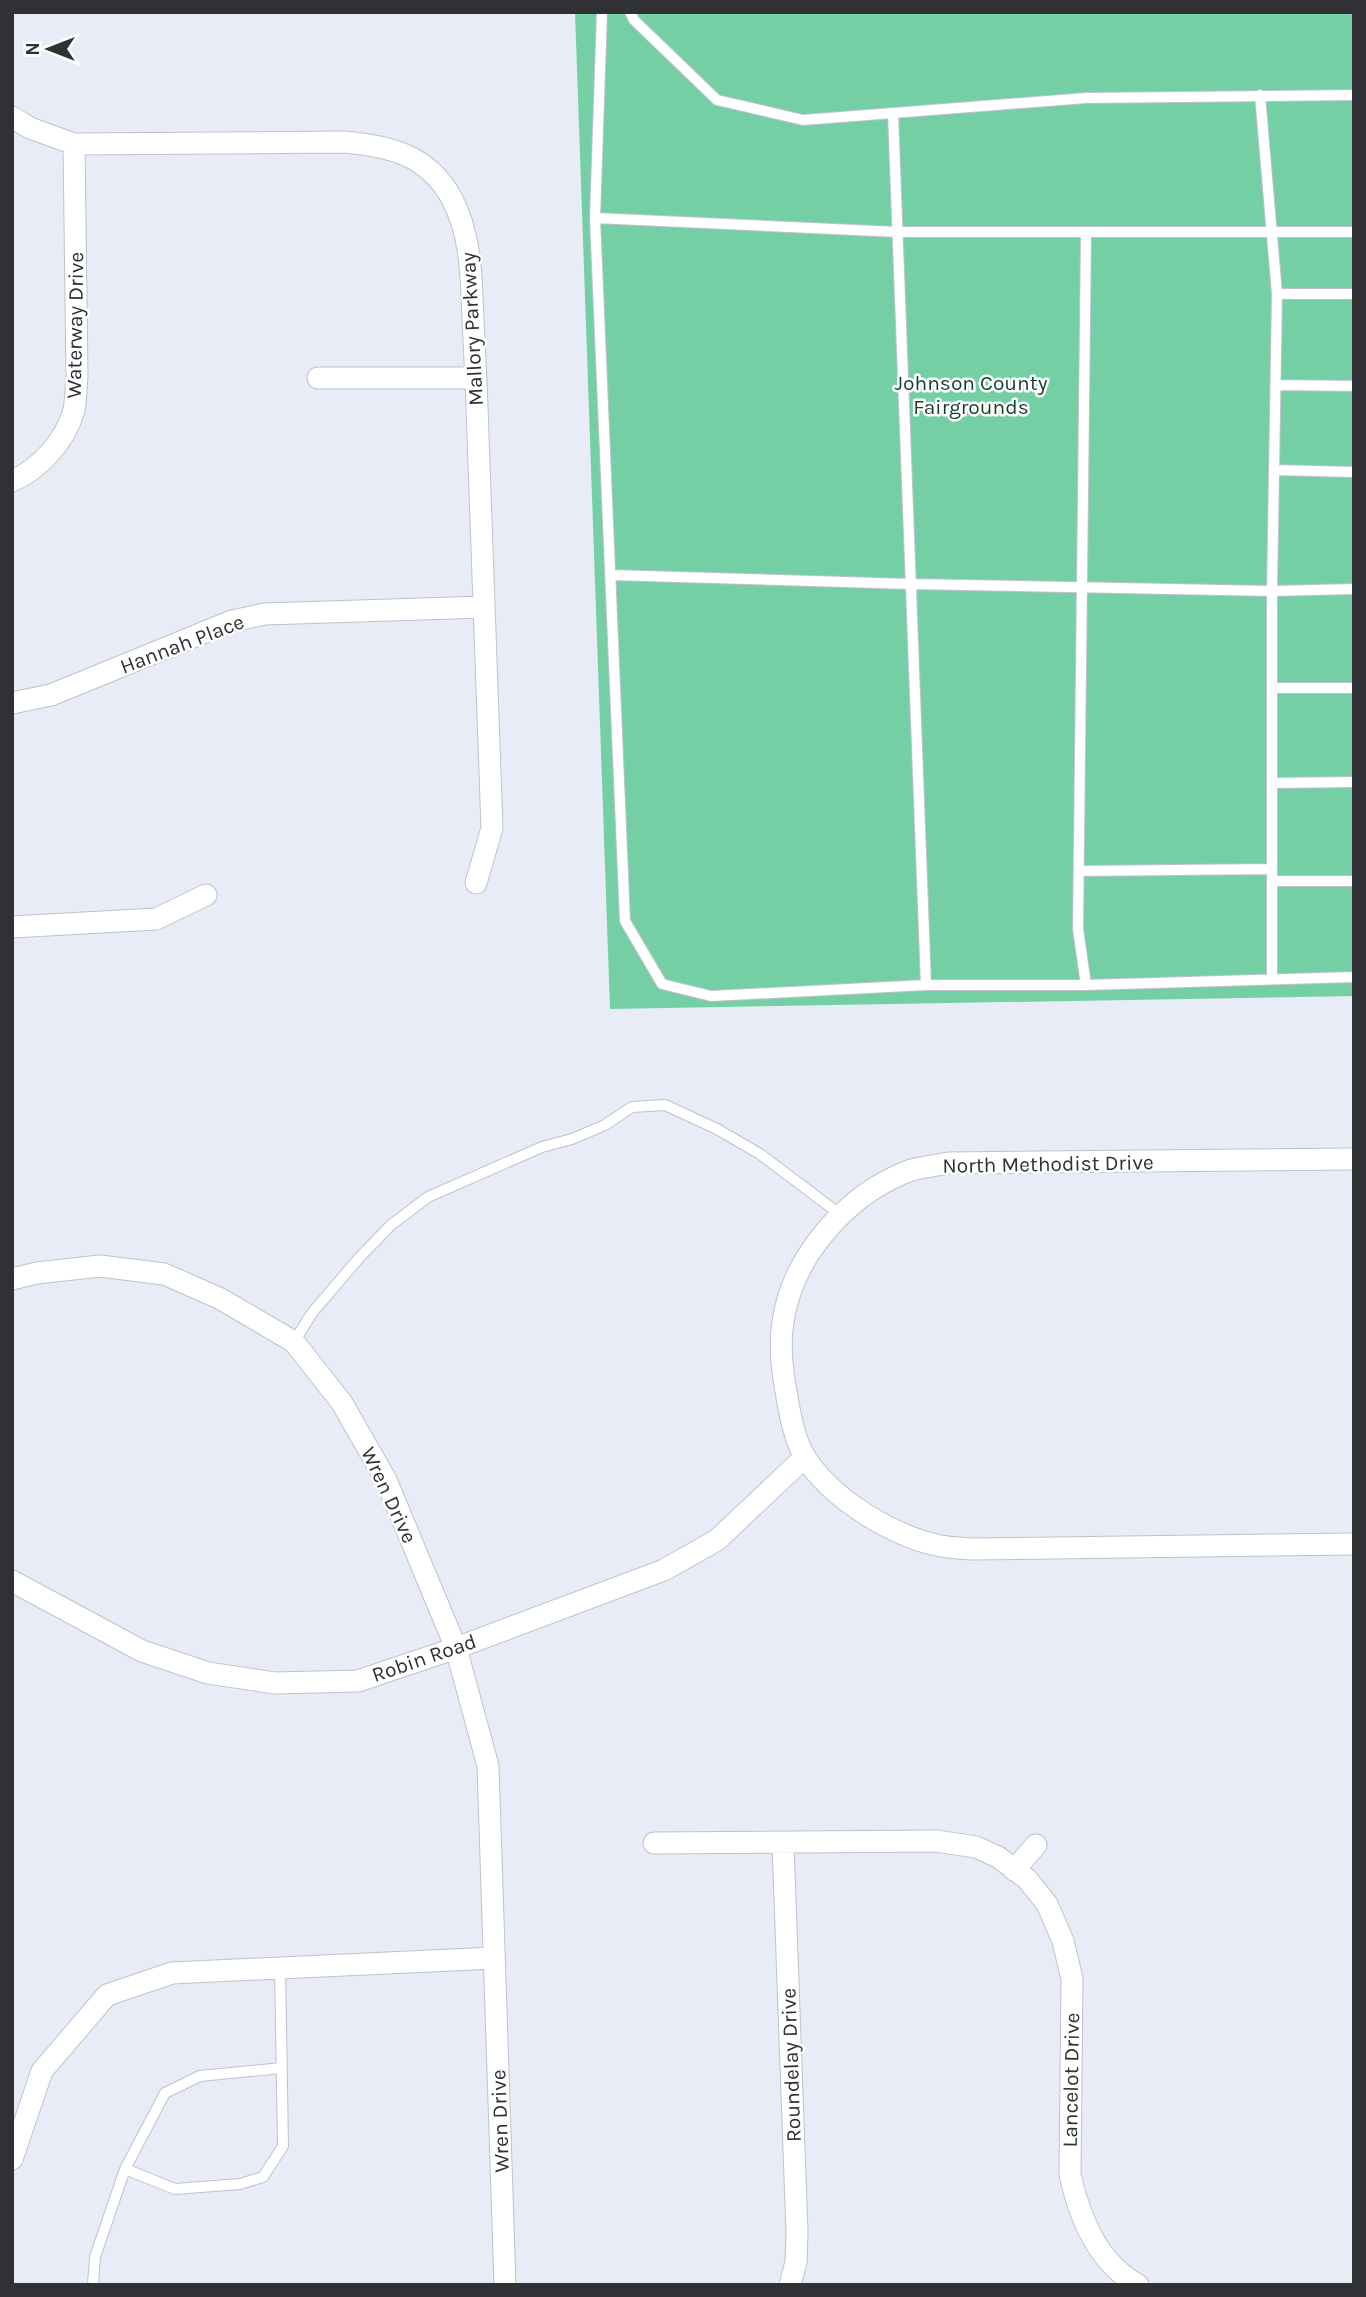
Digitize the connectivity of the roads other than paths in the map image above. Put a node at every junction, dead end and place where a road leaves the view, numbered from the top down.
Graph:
1 (603, 12) edge
2 (630, 12) edge
3 (1354, 94) edge
4 (1260, 95) junction
5 (893, 113) junction
6 (12, 117) edge
7 (74, 144) junction
8 (595, 218) junction
9 (898, 232) junction
10 (1270, 232) junction
11 (1354, 232) edge
12 (1086, 233) junction
13 (1277, 294) junction
14 (1354, 294) edge
15 (318, 378) dead end
16 (476, 378) junction
17 (1277, 385) junction
18 (1354, 386) edge
19 (1274, 470) junction
20 (1354, 472) edge
21 (12, 481) edge
22 (611, 575) junction
23 (911, 584) junction
24 (1082, 586) junction
25 (1354, 589) edge
26 (1272, 591) junction
27 (484, 607) junction
28 (1272, 688) junction
29 (1354, 688) edge
30 (12, 703) edge
31 (1354, 782) edge
32 (1272, 783) junction
33 (1272, 869) junction
34 (1079, 871) junction
35 (1272, 881) junction
36 (1354, 881) edge
37 (476, 883) dead end
38 (206, 895) dead end
39 (12, 927) edge
40 (1354, 977) edge
41 (1272, 978) junction
42 (926, 985) junction
43 (1086, 985) junction
44 (1354, 1159) edge
45 (841, 1215) junction
46 (12, 1279) edge
47 (293, 1342) junction
48 (805, 1457) junction
49 (1354, 1544) edge
50 (12, 1581) edge
51 (456, 1648) junction
52 (654, 1843) dead end
53 (783, 1844) junction
54 (1036, 1845) dead end
55 (1014, 1870) junction
56 (494, 1958) junction
57 (280, 1968) junction
58 (282, 2068) junction
59 (12, 2159) edge
60 (125, 2169) junction
61 (1128, 2282) edge
62 (93, 2285) edge
63 (505, 2285) edge
64 (790, 2285) edge

1 - 8 lane
2 - 5 lane
3 - 4 lane
4 - 5 lane
4 - 10 lane
5 - 9 lane
6 - 7 street, Mallory Parkway
7 - 16 street, Mallory Parkway
7 - 21 street, Waterway Drive
8 - 9 lane
8 - 22 lane
9 - 12 lane
9 - 23 lane
10 - 11 lane
10 - 12 lane
10 - 13 lane
12 - 24 lane
13 - 14 lane
13 - 17 lane
15 - 16 street
16 - 27 street, Mallory Parkway
17 - 18 lane
17 - 19 lane
19 - 20 lane
19 - 26 lane
22 - 23 lane
22 - 42 lane
23 - 24 lane
23 - 42 lane
24 - 26 lane
24 - 34 lane
25 - 26 lane
26 - 28 lane
27 - 30 street, Hannah Place
27 - 37 street, Mallory Parkway
28 - 29 lane
28 - 32 lane
31 - 32 lane
32 - 33 lane
33 - 34 lane
33 - 35 lane
34 - 43 lane
35 - 36 lane
35 - 41 lane
38 - 39 street
40 - 41 lane
41 - 43 lane
42 - 43 lane
44 - 45 street, North Methodist Drive
45 - 47 lane
45 - 48 street, North Methodist Drive
46 - 47 street, Wren Drive
47 - 51 street, Wren Drive
48 - 49 street, North Methodist Drive
48 - 51 street, Robin Road
50 - 51 street, Robin Road
51 - 56 street, Wren Drive
52 - 53 street, Lancelot Drive
53 - 55 street, Lancelot Drive
53 - 64 street, Roundelay Drive
54 - 55 street
55 - 61 street, Lancelot Drive
56 - 57 street
56 - 63 street, Wren Drive
57 - 58 lane
57 - 59 street
58 - 60 lane
58 - 60 lane
60 - 62 lane

